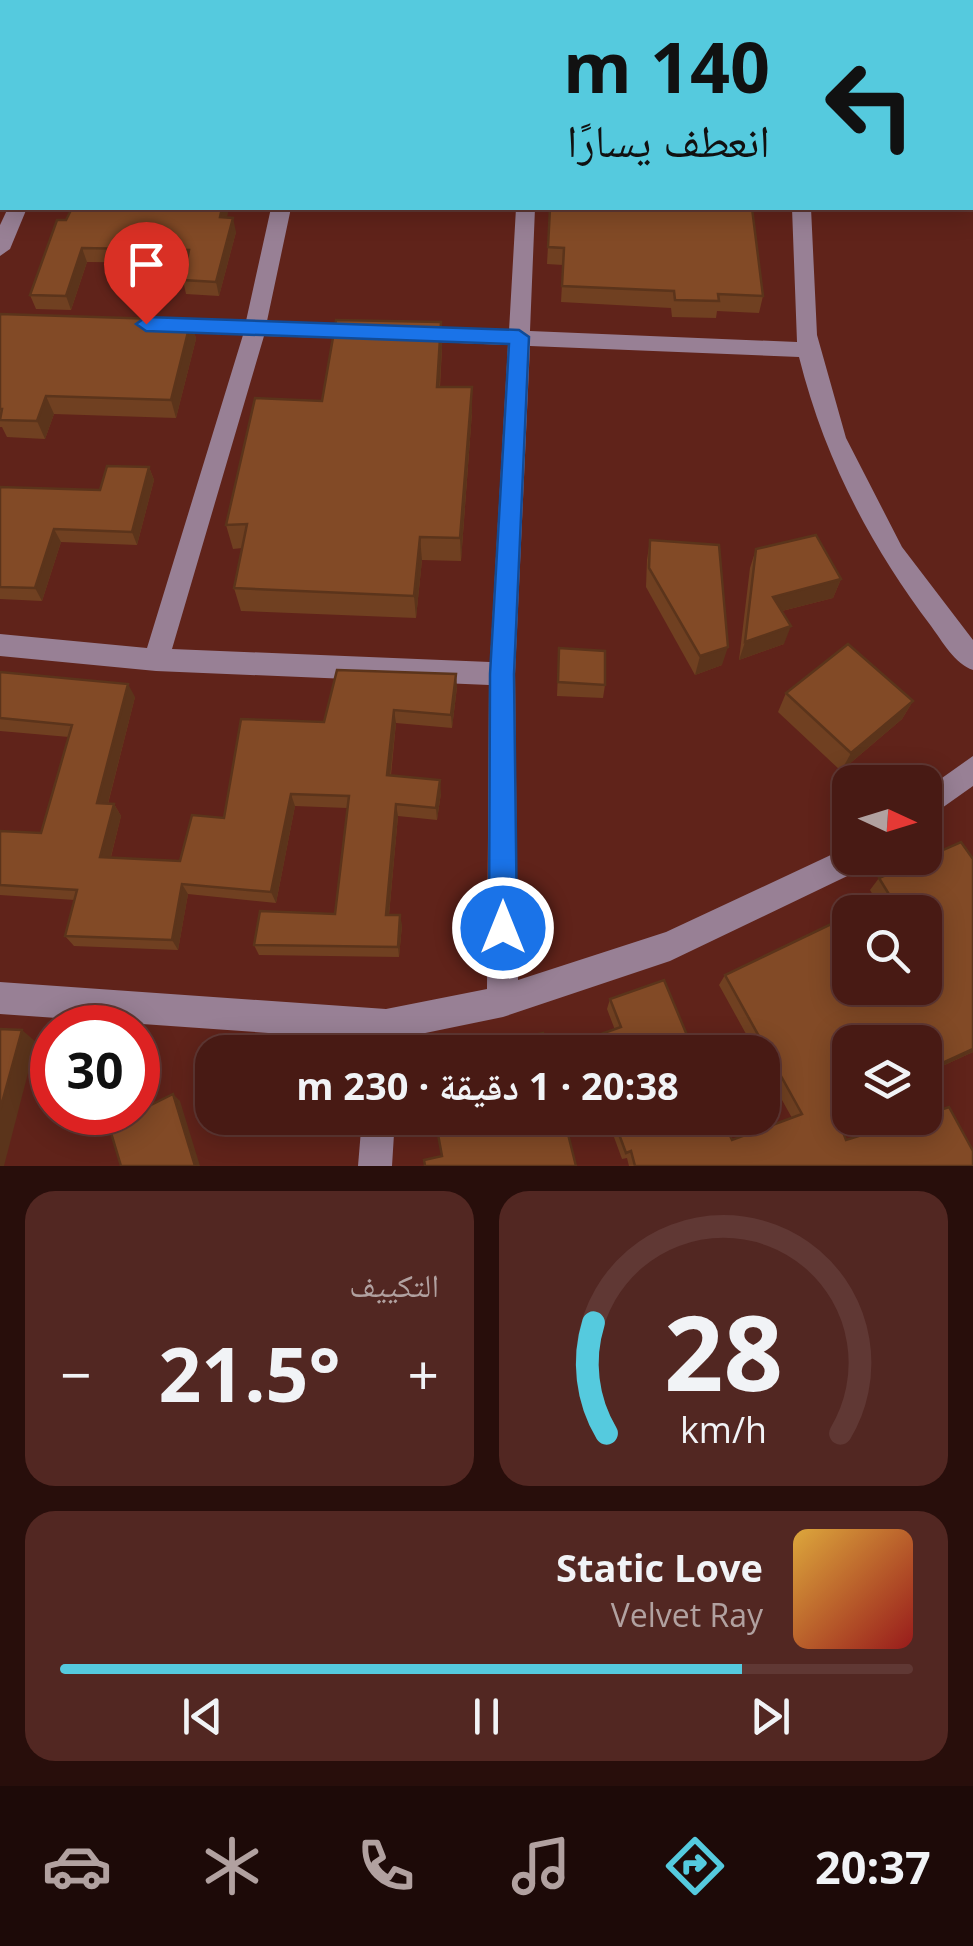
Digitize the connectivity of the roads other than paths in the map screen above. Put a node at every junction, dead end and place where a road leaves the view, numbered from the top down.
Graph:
1 (16, 210) edge
2 (281, 210) edge
3 (526, 210) edge
4 (802, 210) edge
5 (0, 250) edge
6 (138, 324) edge
7 (256, 328) junction
8 (519, 337) junction
9 (808, 350) junction
10 (0, 644) edge
11 (156, 660) junction
12 (973, 660) edge
13 (502, 674) junction
14 (973, 768) edge
15 (942, 793) edge
16 (832, 869) edge
17 (0, 998) edge
18 (503, 1001) junction
19 (347, 1035) edge
20 (397, 1035) edge
21 (378, 1135) edge
22 (375, 1166) edge

1 - 5 street
2 - 7 street
3 - 8 street
4 - 9 street
6 - 7 street
7 - 8 street
7 - 11 street
8 - 9 street
8 - 13 street
9 - 12 street
10 - 11 street
11 - 13 street
13 - 18 street
14 - 15 street
16 - 18 street
17 - 19 street
18 - 20 street
21 - 22 street

